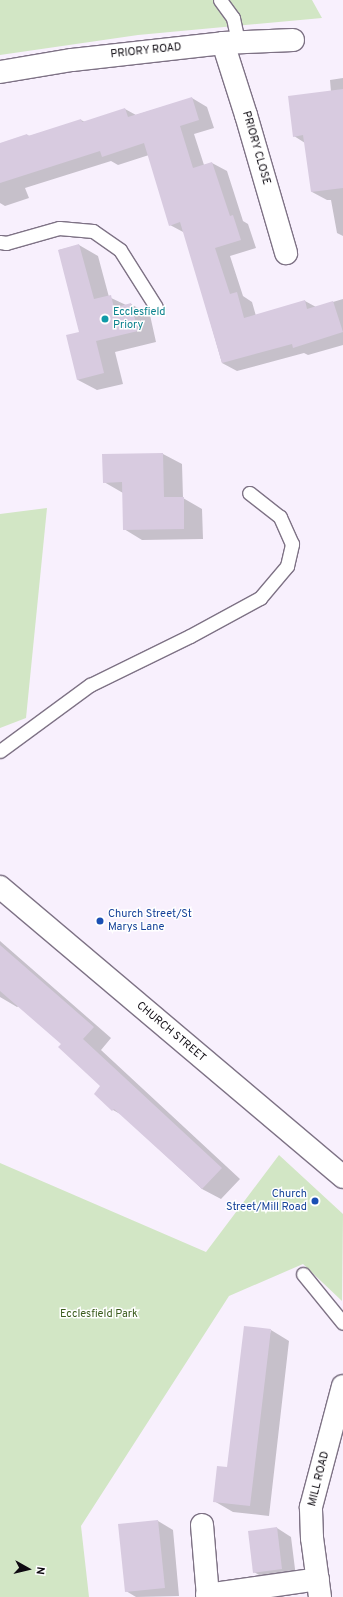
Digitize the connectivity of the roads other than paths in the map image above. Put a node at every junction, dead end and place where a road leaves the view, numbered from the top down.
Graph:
1 (220, 0) edge
2 (293, 40) dead end
3 (230, 42) junction
4 (0, 72) edge
5 (0, 242) edge
6 (286, 253) dead end
7 (156, 307) dead end
8 (250, 493) dead end
9 (0, 751) edge
10 (0, 887) edge
11 (343, 1177) edge
12 (303, 1274) dead end
13 (343, 1323) edge
14 (343, 1386) edge
15 (202, 1525) dead end
16 (319, 1588) edge
17 (208, 1596) edge

1 - 3 lane
2 - 3 street, PRIORY ROAD
3 - 4 street, PRIORY ROAD
3 - 6 street, PRIORY CLOSE
5 - 7 lane
8 - 9 lane
10 - 11 street, CHURCH STREET
12 - 13 lane
14 - 16 street, MILL ROAD
15 - 17 street
16 - 17 street

